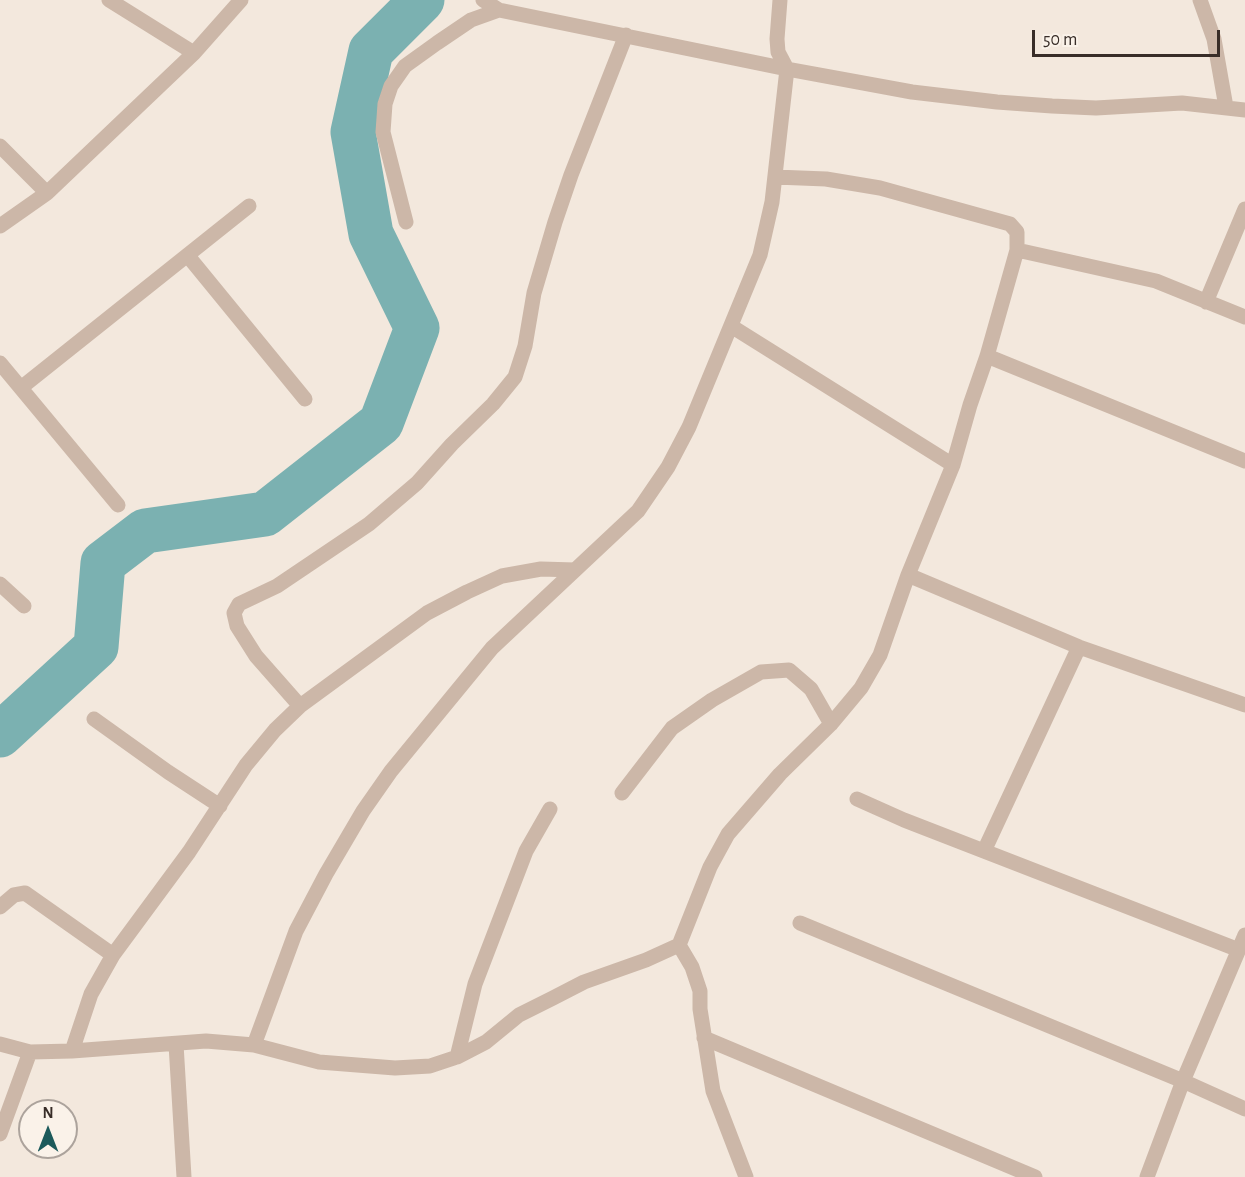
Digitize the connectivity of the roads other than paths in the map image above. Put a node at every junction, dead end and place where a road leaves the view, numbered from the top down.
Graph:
1 (109, 0) edge
2 (241, 0) edge
3 (483, 0) edge
4 (780, 0) edge
5 (1200, 0) edge
6 (499, 10) junction
7 (626, 35) junction
8 (194, 53) junction
9 (788, 69) junction
10 (1226, 107) junction
11 (1245, 110) edge
12 (0, 146) edge
13 (775, 177) junction
14 (47, 193) junction
15 (249, 206) dead end
16 (1245, 209) edge
17 (406, 222) dead end
18 (0, 226) edge
19 (1017, 250) junction
20 (188, 256) junction
21 (1206, 302) junction
22 (1245, 317) edge
23 (732, 326) junction
24 (987, 356) junction
25 (0, 363) edge
26 (22, 387) junction
27 (305, 399) dead end
28 (1245, 461) edge
29 (953, 465) junction
30 (118, 505) dead end
31 (575, 570) junction
32 (908, 575) junction
33 (0, 584) edge
34 (24, 606) dead end
35 (1079, 647) junction
36 (1245, 705) edge
37 (300, 706) junction
38 (94, 719) dead end
39 (831, 724) junction
40 (622, 793) dead end
41 (857, 799) dead end
42 (220, 806) junction
43 (550, 809) dead end
44 (984, 851) junction
45 (0, 907) edge
46 (800, 923) dead end
47 (1245, 935) edge
48 (679, 945) junction
49 (1239, 950) junction
50 (113, 956) junction
51 (704, 1038) junction
52 (0, 1044) edge
53 (176, 1044) junction
54 (254, 1045) junction
55 (30, 1052) junction
56 (72, 1052) junction
57 (457, 1057) junction
58 (1183, 1081) junction
59 (1245, 1109) edge
60 (0, 1134) edge
61 (184, 1177) edge
62 (746, 1177) edge
63 (1035, 1177) edge
64 (1147, 1177) edge

1 - 8 street
2 - 8 street
3 - 6 street
4 - 9 street
5 - 10 street
6 - 7 street
6 - 17 street
7 - 9 street
7 - 37 street
8 - 14 street
9 - 10 street
9 - 13 street
10 - 11 street
12 - 14 street
13 - 19 street
13 - 23 street
14 - 18 street
15 - 20 street
16 - 21 street
19 - 21 street
19 - 24 street
20 - 26 street
20 - 27 street
21 - 22 street
23 - 29 street
23 - 31 street
24 - 28 street
24 - 29 street
25 - 26 street
26 - 30 street
29 - 32 street
31 - 37 street
31 - 54 street
32 - 35 street
32 - 39 street
33 - 34 street
35 - 36 street
35 - 44 street
37 - 42 street
38 - 42 street
39 - 40 street
39 - 48 street
41 - 44 street
42 - 50 street
43 - 57 street
44 - 49 street
45 - 50 street
46 - 58 street
47 - 49 street
48 - 51 street
48 - 57 street
49 - 58 street
50 - 56 street
51 - 62 street
51 - 63 street
52 - 55 street
53 - 54 street
53 - 56 street
53 - 61 street
54 - 57 street
55 - 56 street
55 - 60 street
58 - 59 street
58 - 64 street

